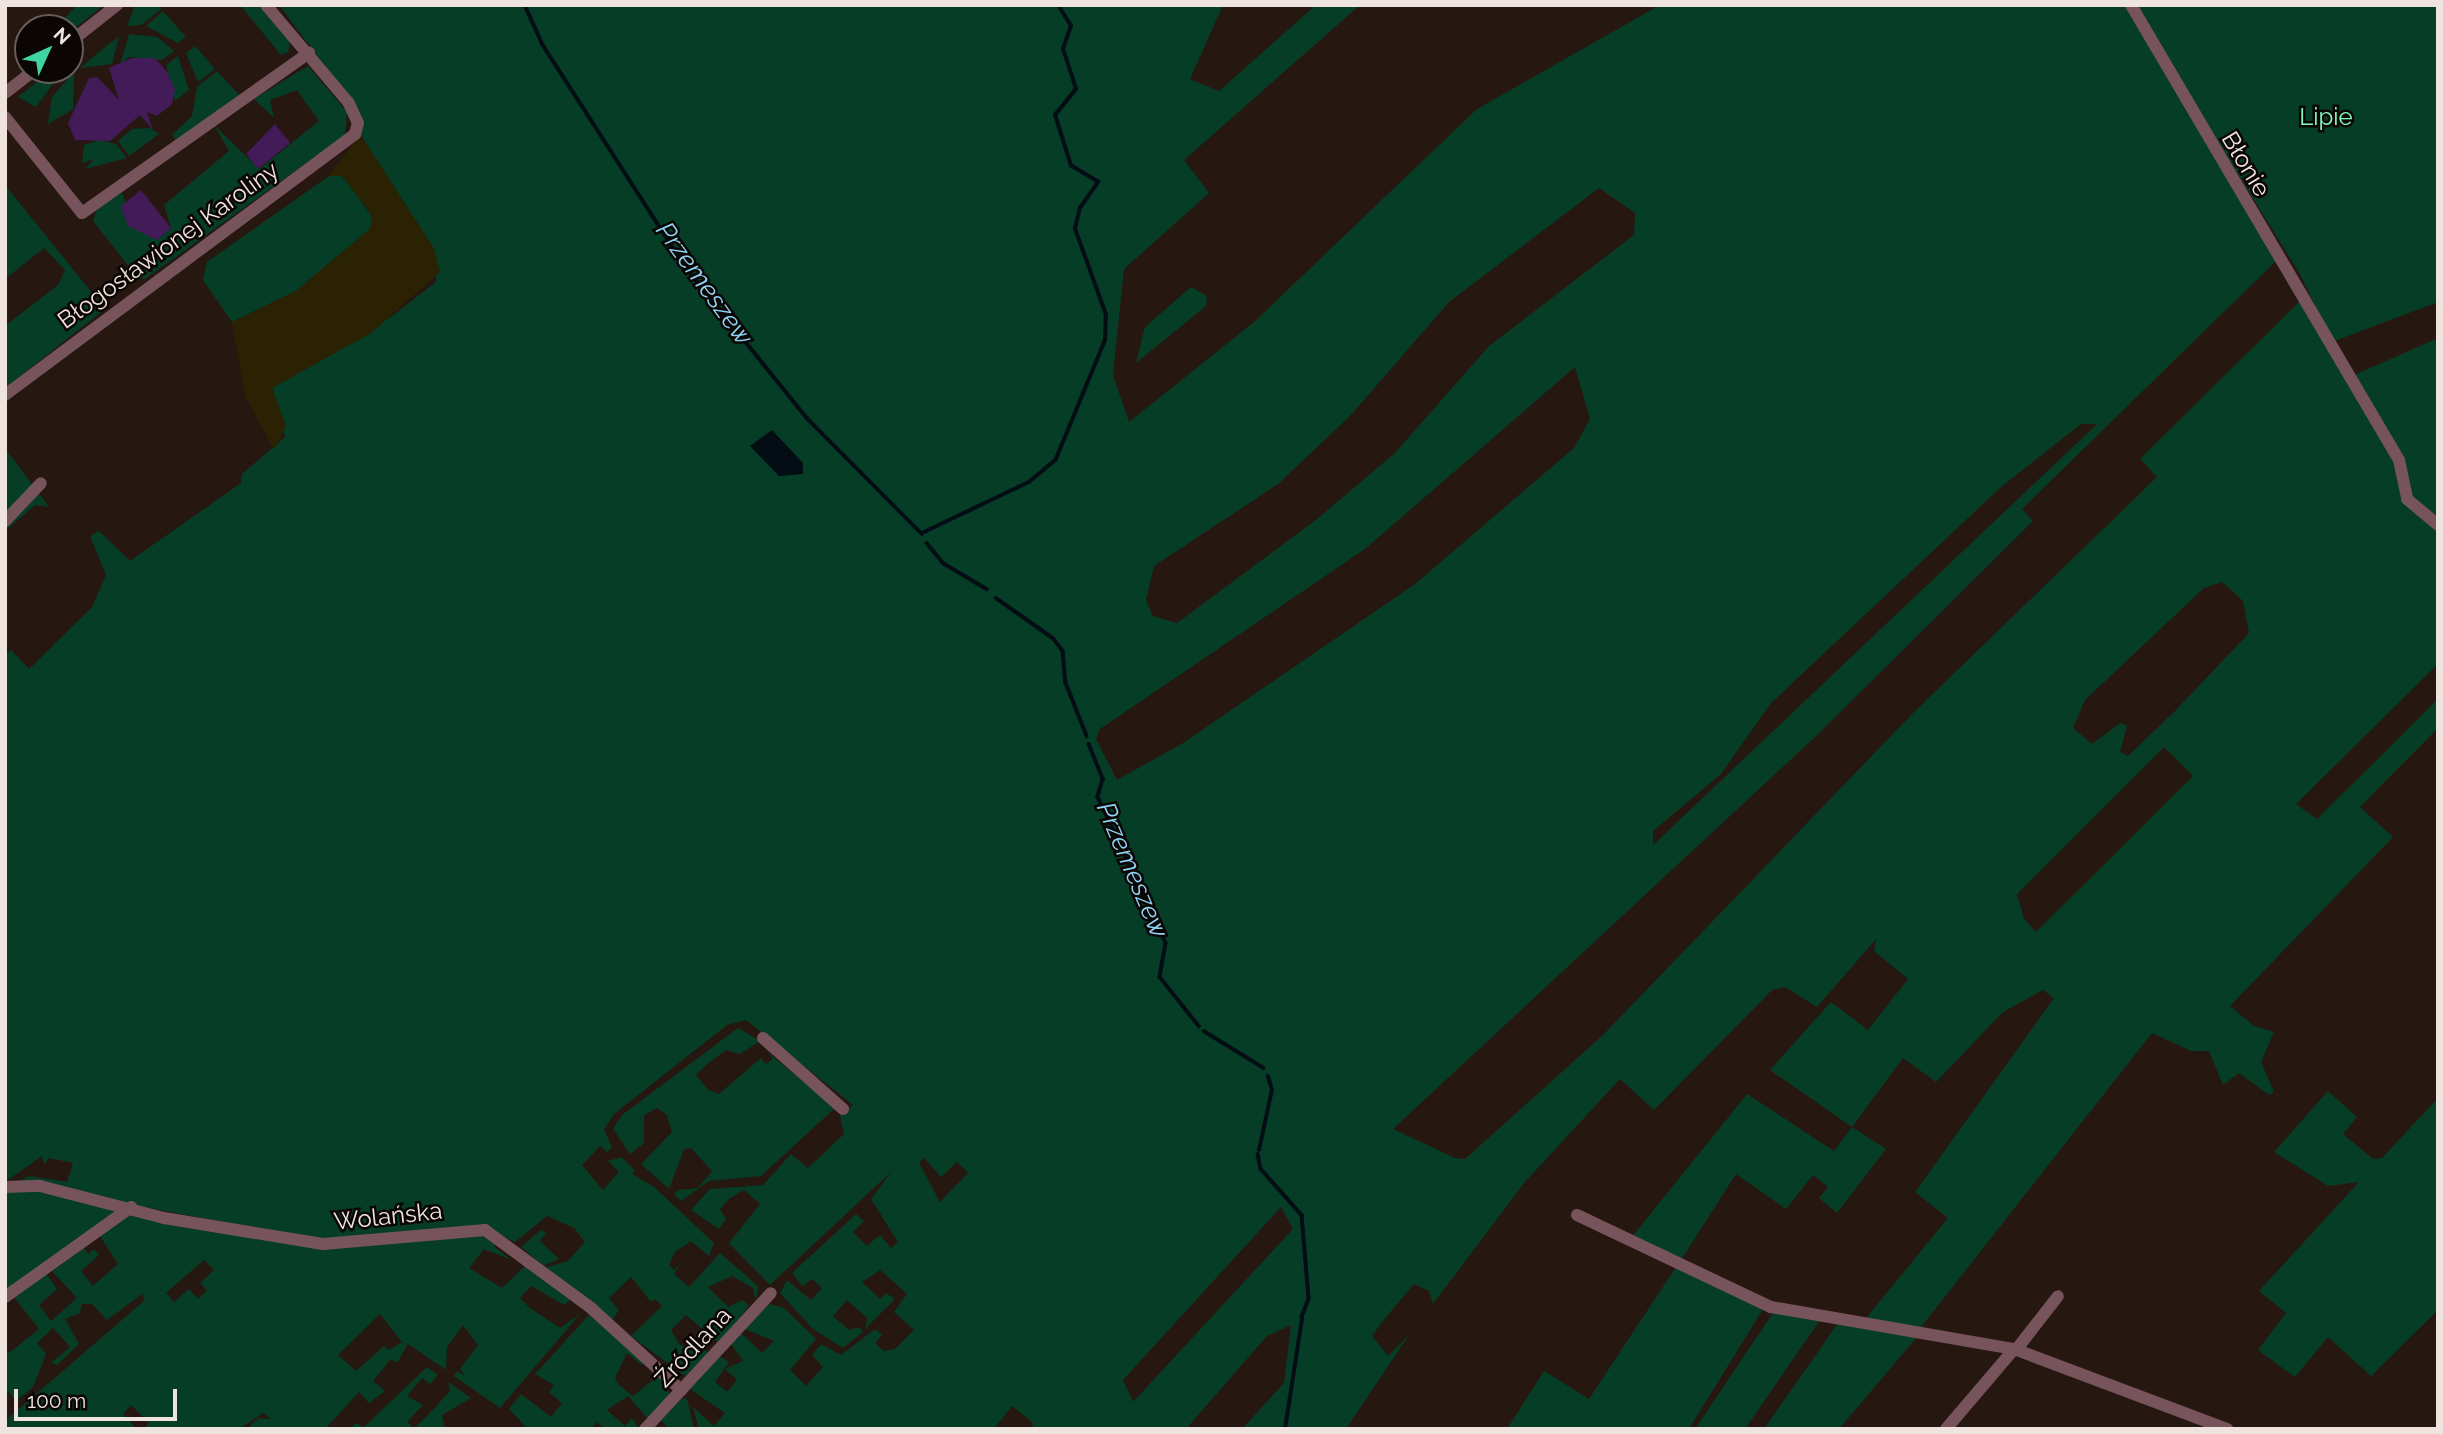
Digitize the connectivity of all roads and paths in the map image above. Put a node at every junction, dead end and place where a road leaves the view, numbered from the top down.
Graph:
1 (117, 5) edge
2 (266, 5) edge
3 (2131, 5) edge
4 (84, 30) edge
5 (309, 53) junction
6 (5, 117) edge
7 (5, 395) edge
8 (41, 483) dead end
9 (5, 521) edge
10 (2438, 525) edge
11 (763, 1038) dead end
12 (843, 1109) dead end
13 (5, 1187) edge
14 (131, 1208) junction
15 (1577, 1215) dead end
16 (771, 1293) dead end
17 (2058, 1296) dead end
18 (6, 1300) edge
19 (2015, 1349) junction
20 (681, 1390) junction
21 (645, 1429) edge
22 (1946, 1429) edge
23 (2227, 1429) edge

1 - 4 street
2 - 5 street
3 - 10 street, Błonie
5 - 6 street
5 - 7 street, Błogosławionej Karoliny
8 - 9 street
11 - 12 street
13 - 14 street, Wolańska
14 - 18 street
14 - 20 street, Wolańska
15 - 19 street
16 - 20 street, Źródlana
17 - 19 street
19 - 22 street
19 - 23 street
20 - 21 street, Źródlana

